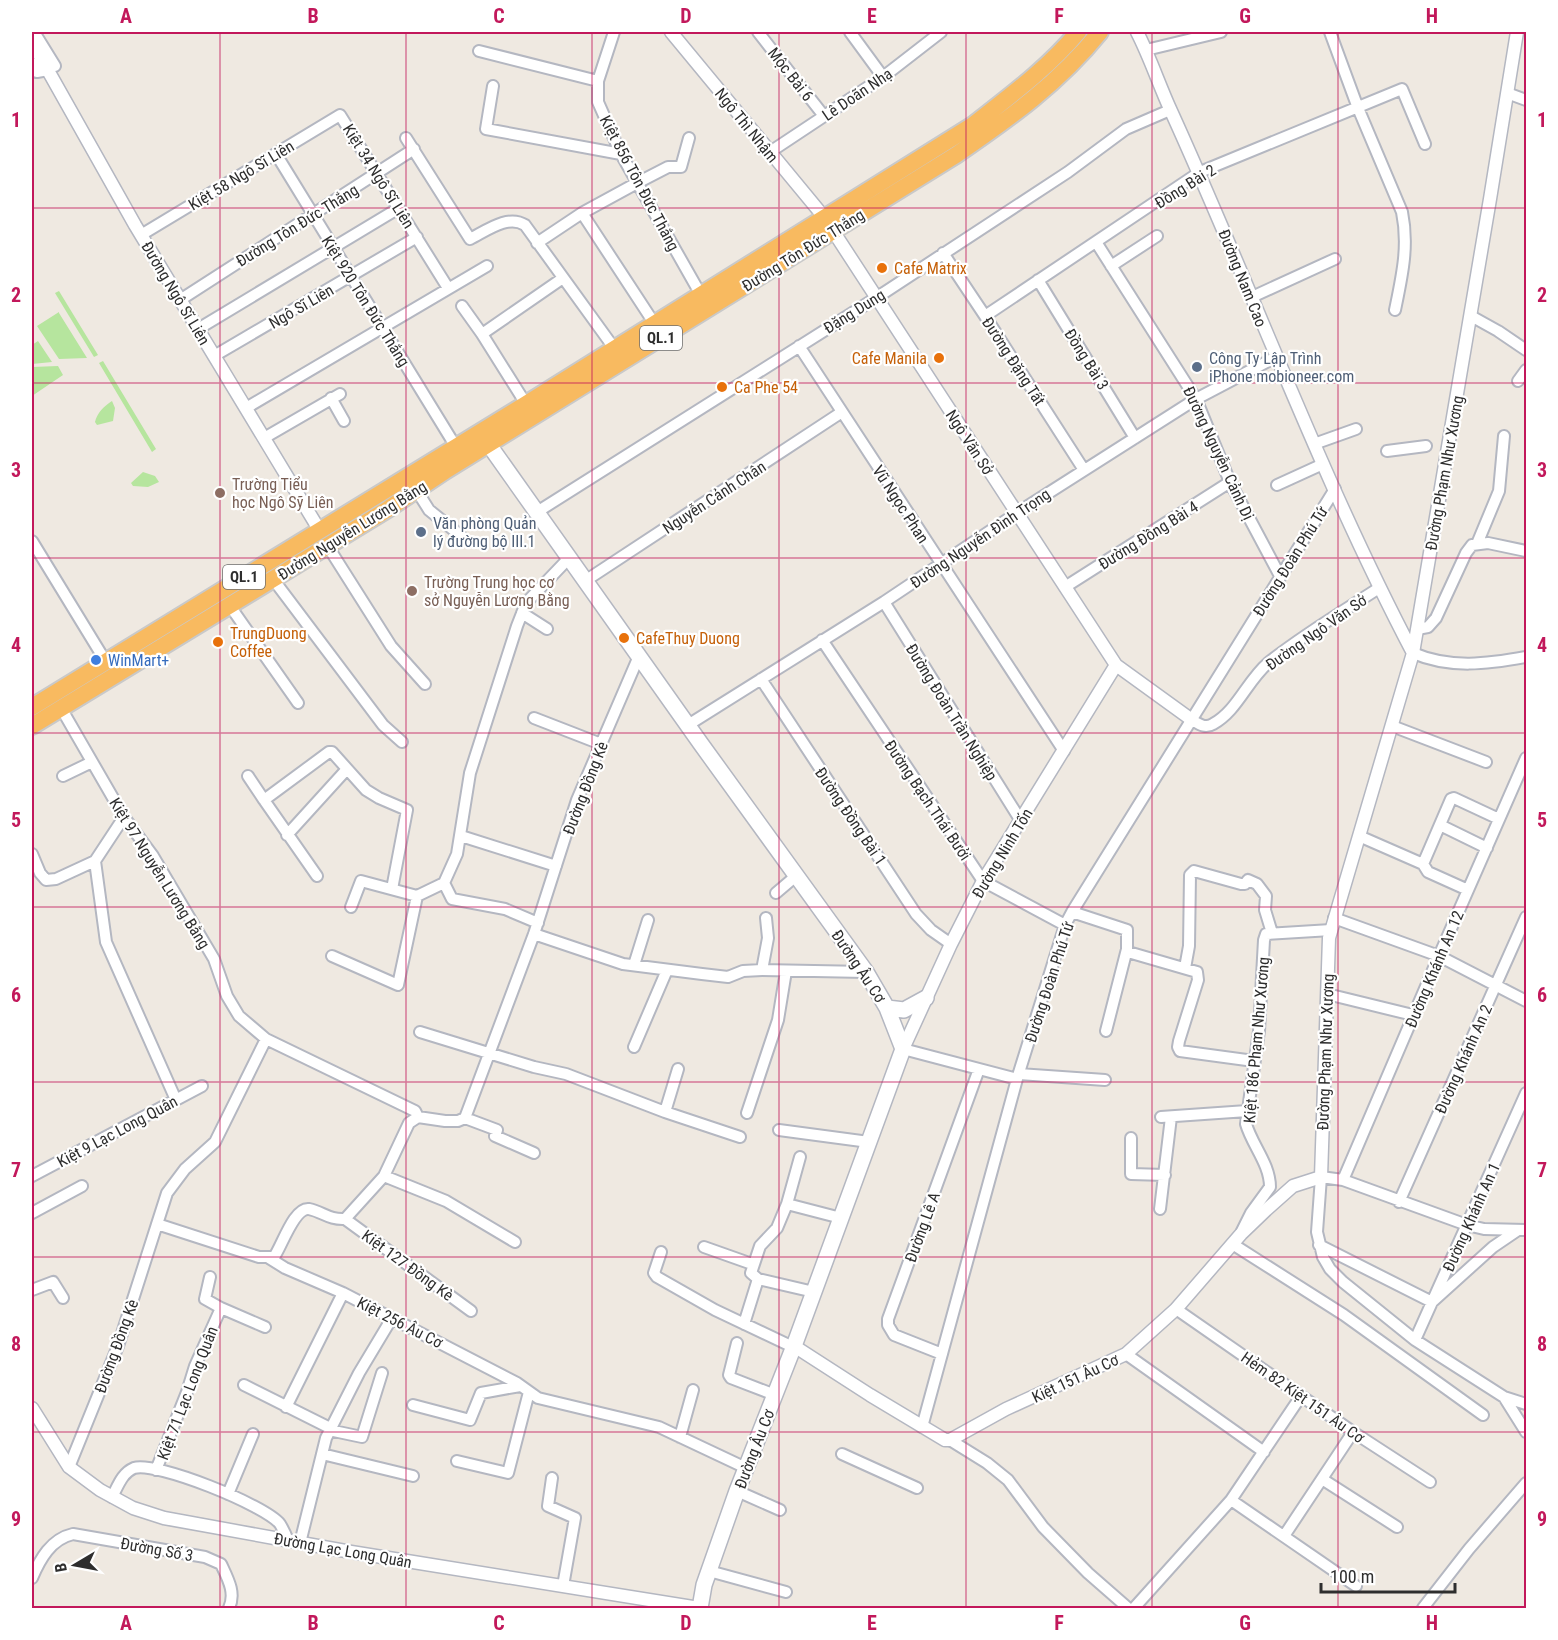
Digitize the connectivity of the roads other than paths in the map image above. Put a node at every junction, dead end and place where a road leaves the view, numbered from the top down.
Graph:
1 (34, 32) edge
2 (614, 32) edge
3 (674, 32) edge
4 (758, 32) edge
5 (849, 32) edge
6 (941, 32) edge
7 (1078, 32) edge
8 (1100, 32) edge
9 (1137, 32) edge
10 (1221, 32) edge
11 (1330, 32) edge
12 (1517, 32) edge
13 (32, 42) edge
14 (1146, 50) junction
15 (479, 51) dead end
16 (45, 65) edge
17 (883, 77) junction
18 (598, 81) junction
19 (493, 86) dead end
20 (1507, 93) junction
21 (1527, 100) edge
22 (1358, 108) junction
23 (1170, 110) junction
24 (340, 115) joint
25 (824, 116) junction
26 (406, 138) dead end
27 (689, 138) dead end
28 (1425, 144) dead end
29 (414, 149) junction
30 (770, 152) junction
31 (276, 154) junction
32 (621, 154) junction
33 (1200, 172) junction
34 (377, 174) junction
35 (637, 183) junction
36 (399, 208) junction
37 (312, 213) junction
38 (582, 213) junction
39 (829, 224) junction
40 (141, 235) junction
41 (1157, 236) dead end
42 (417, 237) junction
43 (1096, 242) junction
44 (537, 243) junction
45 (333, 247) junction
46 (943, 253) junction
47 (1335, 259) dead end
48 (487, 266) dead end
49 (1111, 266) junction
50 (351, 277) junction
51 (563, 278) junction
52 (1038, 280) junction
53 (448, 288) junction
54 (701, 295) junction
55 (1251, 297) junction
56 (876, 298) junction
57 (180, 300) junction
58 (462, 306) dead end
59 (1395, 310) dead end
60 (985, 316) junction
61 (1471, 316) junction
62 (654, 323) junction
63 (381, 327) junction
64 (198, 329) junction
65 (482, 334) junction
66 (800, 346) junction
67 (614, 348) junction
68 (1527, 350) edge
69 (214, 356) junction
70 (1276, 357) junction
71 (1527, 370) edge
72 (1518, 381) dead end
73 (1196, 399) junction
74 (526, 404) junction
75 (246, 408) junction
76 (842, 412) junction
77 (344, 421) dead end
78 (1356, 429) dead end
79 (1504, 436) dead end
80 (264, 438) junction
81 (1135, 438) junction
82 (484, 439) junction
83 (1314, 444) junction
84 (1426, 446) dead end
85 (456, 447) junction
86 (1387, 451) dead end
87 (1323, 464) junction
88 (1084, 470) junction
89 (1230, 482) junction
90 (1276, 485) dead end
91 (1335, 489) junction
92 (417, 490) junction
93 (537, 512) junction
94 (1017, 513) junction
95 (460, 535) dead end
96 (324, 538) junction
97 (1477, 544) junction
98 (32, 545) edge
99 (1527, 551) edge
100 (569, 558) junction
101 (941, 564) junction
102 (1280, 576) junction
103 (273, 579) junction
104 (585, 581) junction
105 (234, 582) junction
106 (1065, 587) junction
107 (1379, 588) junction
108 (237, 601) junction
109 (884, 602) junction
110 (522, 613) junction
111 (1417, 629) junction
112 (546, 630) dead end
113 (822, 640) junction
114 (1413, 653) junction
115 (639, 656) junction
116 (1527, 657) edge
117 (106, 662) junction
118 (1116, 665) junction
119 (760, 679) junction
120 (425, 684) dead end
121 (298, 703) dead end
122 (32, 707) edge
123 (61, 708) junction
124 (534, 718) dead end
125 (1192, 720) junction
126 (688, 725) junction
127 (32, 726) edge
128 (1392, 726) junction
129 (402, 742) dead end
130 (601, 744) junction
131 (1064, 751) junction
132 (1527, 758) edge
133 (92, 762) junction
134 (1486, 762) dead end
135 (347, 769) junction
136 (63, 776) dead end
137 (248, 776) dead end
138 (264, 800) junction
139 (124, 817) junction
140 (1500, 819) junction
141 (1021, 821) junction
142 (1440, 825) junction
143 (287, 835) junction
144 (461, 836) junction
145 (1359, 836) junction
146 (1487, 848) junction
147 (32, 854) edge
148 (95, 861) junction
149 (1423, 864) junction
150 (556, 866) junction
151 (317, 876) dead end
152 (796, 876) junction
153 (982, 881) junction
154 (444, 883) junction
155 (392, 889) junction
156 (1468, 890) junction
157 (776, 892) dead end
158 (417, 896) junction
159 (351, 907) dead end
160 (1072, 912) junction
161 (1527, 917) edge
162 (765, 918) dead end
163 (648, 920) dead end
164 (538, 922) junction
165 (1333, 924) junction
166 (1065, 925) junction
167 (1272, 933) junction
168 (534, 934) junction
169 (951, 944) junction
170 (1126, 949) junction
171 (332, 956) dead end
172 (1439, 956) junction
173 (634, 965) junction
174 (1185, 968) junction
175 (666, 969) junction
176 (762, 970) junction
177 (786, 971) junction
178 (866, 972) junction
179 (1496, 984) junction
180 (1328, 994) junction
181 (926, 998) junction
182 (1527, 1000) edge
183 (888, 1008) junction
184 (1413, 1015) junction
185 (1106, 1031) dead end
186 (420, 1032) dead end
187 (266, 1039) junction
188 (634, 1047) dead end
189 (903, 1049) junction
190 (489, 1053) junction
191 (1254, 1062) junction
192 (678, 1069) dead end
193 (979, 1069) junction
194 (1018, 1077) junction
195 (1105, 1080) dead end
196 (202, 1086) dead end
197 (1527, 1093) edge
198 (176, 1100) junction
199 (1247, 1111) junction
200 (665, 1112) junction
201 (747, 1113) dead end
202 (418, 1117) junction
203 (465, 1118) junction
204 (779, 1130) dead end
205 (740, 1137) dead end
206 (1131, 1138) dead end
207 (869, 1142) junction
208 (534, 1153) dead end
209 (800, 1157) dead end
210 (1166, 1175) junction
211 (32, 1176) edge
212 (384, 1176) junction
213 (1321, 1177) junction
214 (1343, 1180) junction
215 (82, 1186) dead end
216 (1400, 1202) junction
217 (787, 1204) junction
218 (1161, 1209) dead end
219 (32, 1213) edge
220 (841, 1218) junction
221 (345, 1219) junction
222 (157, 1224) junction
223 (1467, 1226) junction
224 (1522, 1230) edge
225 (1242, 1234) junction
226 (515, 1242) dead end
227 (1234, 1245) junction
228 (1319, 1245) junction
229 (704, 1247) dead end
230 (662, 1252) dead end
231 (269, 1258) junction
232 (752, 1264) junction
233 (210, 1277) dead end
234 (758, 1280) junction
235 (32, 1290) edge
236 (814, 1292) junction
237 (343, 1293) junction
238 (63, 1298) dead end
239 (1432, 1302) junction
240 (1176, 1309) junction
241 (471, 1311) dead end
242 (219, 1312) junction
243 (392, 1318) junction
244 (744, 1324) junction
245 (265, 1327) dead end
246 (1415, 1341) junction
247 (737, 1343) dead end
248 (794, 1346) junction
249 (942, 1354) junction
250 (1126, 1354) junction
251 (382, 1373) dead end
252 (244, 1385) dead end
253 (525, 1389) junction
254 (693, 1390) dead end
255 (775, 1395) junction
256 (1301, 1396) junction
257 (1504, 1397) junction
258 (1527, 1404) edge
259 (413, 1405) dead end
260 (286, 1407) junction
261 (32, 1408) edge
262 (1484, 1415) dead end
263 (922, 1427) junction
264 (330, 1429) junction
265 (1353, 1432) junction
266 (1527, 1432) edge
267 (253, 1434) dead end
268 (680, 1437) junction
269 (950, 1440) junction
270 (1264, 1452) junction
271 (322, 1454) junction
272 (842, 1454) dead end
273 (458, 1461) dead end
274 (69, 1467) junction
275 (746, 1468) junction
276 (156, 1470) junction
277 (412, 1476) dead end
278 (552, 1478) dead end
279 (1322, 1479) junction
280 (1430, 1482) dead end
281 (1527, 1484) edge
282 (917, 1488) dead end
283 (737, 1491) junction
284 (228, 1494) junction
285 (112, 1497) junction
286 (1231, 1500) junction
287 (780, 1510) dead end
288 (1397, 1527) dead end
289 (1284, 1536) junction
290 (294, 1542) junction
291 (709, 1571) junction
292 (32, 1578) edge
293 (563, 1586) junction
294 (1356, 1586) dead end
295 (786, 1593) dead end
296 (229, 1608) edge
297 (699, 1608) edge
298 (1128, 1608) edge
299 (1134, 1608) edge
300 (1424, 1608) edge

1 - 16 street
2 - 18 street, Kiệt 856 Tôn Đức Thắng
3 - 30 street, Ngô Thì Nhậm
4 - 25 street, Mộc Bài 6
5 - 17 street
6 - 17 street, Lê Doãn Nhạ
7 - 39 highway, Đường Tôn Đức Thắng / QL.1
8 - 39 highway, Đường Tôn Đức Thắng / QL.1
9 - 14 street, Đường Nam Cao
10 - 14 street
11 - 22 street
12 - 20 street, Đường Phạm Như Xương
13 - 16 street, Đường Ngô Sĩ Liên
14 - 23 street, Đường Nam Cao
15 - 18 street
16 - 40 street, Đường Ngô Sĩ Liên
17 - 25 street, Lê Doãn Nhạ
18 - 32 street, Kiệt 856 Tôn Đức Thắng
19 - 32 street
20 - 21 street
20 - 61 street, Đường Phạm Như Xương
22 - 28 street, Đồng Bài 2
22 - 33 street, Đồng Bài 2
22 - 59 street
23 - 33 street, Đường Nam Cao
23 - 46 street, Đặng Dung
24 - 31 street, Kiệt 58 Ngô Sĩ Liên
24 - 34 street, Kiệt 34 Ngô Sĩ Liên
25 - 30 street, Lê Doãn Nhạ
26 - 29 street
27 - 35 street
29 - 34 street, Đường Tôn Đức Thắng
29 - 44 street
30 - 39 street, Ngô Thì Nhậm
31 - 37 street, Kiệt 920 Tôn Đức Thắng
31 - 40 street, Kiệt 58 Ngô Sĩ Liên
32 - 35 street, Kiệt 856 Tôn Đức Thắng
33 - 43 street, Đồng Bài 2
33 - 55 street, Đường Nam Cao
34 - 36 street, Kiệt 34 Ngô Sĩ Liên
34 - 37 street, Đường Tôn Đức Thắng
35 - 38 street
35 - 54 street, Kiệt 856 Tôn Đức Thắng
36 - 42 street, Kiệt 34 Ngô Sĩ Liên
36 - 45 street
37 - 45 street, Kiệt 920 Tôn Đức Thắng
37 - 57 street, Đường Tôn Đức Thắng
38 - 44 street
38 - 62 street
39 - 54 highway, Đường Tôn Đức Thắng / QL.1
39 - 56 street, Ngô Văn Sở
39 - 82 highway, Đường Tôn Đức Thắng / QL.1
40 - 57 street, Đường Ngô Sĩ Liên
41 - 49 street
42 - 50 street, Ngô Sĩ Liên
42 - 53 street, Kiệt 34 Ngô Sĩ Liên
43 - 49 street, Đường Nguyễn Cảnh Dị
43 - 52 street, Đồng Bài 2
44 - 51 street
45 - 50 street, Kiệt 920 Tôn Đức Thắng
45 - 64 street
46 - 56 street, Đặng Dung
46 - 60 street, Đường Đặng Tất
47 - 55 street
48 - 53 street
49 - 73 street, Đường Nguyễn Cảnh Dị
50 - 63 street, Kiệt 920 Tôn Đức Thắng
50 - 69 street, Ngô Sĩ Liên
51 - 65 street
51 - 67 street
52 - 60 street, Đồng Bài 2
52 - 81 street, Đồng Bài 3
53 - 63 street
54 - 62 highway, Đường Tôn Đức Thắng / QL.1
55 - 70 street, Đường Nam Cao
56 - 66 street, Đặng Dung
56 - 94 street, Ngô Văn Sở
57 - 64 street, Đường Ngô Sĩ Liên
58 - 65 street
60 - 88 street, Đường Đặng Tất
61 - 68 street
61 - 111 street, Đường Phạm Như Xương
62 - 67 highway, Đường Tôn Đức Thắng / QL.1
63 - 75 street
63 - 85 street, Kiệt 920 Tôn Đức Thắng
64 - 69 street, Đường Ngô Sĩ Liên
65 - 74 street
66 - 76 street, Vũ Ngọc Phan
66 - 93 street, Đặng Dung
67 - 74 highway, Đường Tôn Đức Thắng / QL.1
69 - 75 street, Đường Ngô Sĩ Liên
70 - 73 street, Đường Nguyễn Đình Trọng
70 - 83 street, Đường Nam Cao
71 - 72 street
73 - 81 street, Đường Nguyễn Đình Trọng
73 - 89 street, Đường Nguyễn Cảnh Dị
74 - 82 highway, Đường Tôn Đức Thắng / QL.1
75 - 80 street, Đường Ngô Sĩ Liên
76 - 101 street, Vũ Ngọc Phan
76 - 104 street, Nguyễn Cảnh Chân
77 - 80 street
78 - 83 street
79 - 97 street, Đường Phạm Như Xương
80 - 96 street, Đường Ngô Sĩ Liên
81 - 88 street, Đường Nguyễn Đình Trọng
82 - 85 highway, Đường Nguyễn Lương Bằng / QL.1
82 - 92 highway, Đường Nguyễn Lương Bằng / QL.1
82 - 93 main road, Đường Âu Cơ
83 - 87 street, Đường Nam Cao
84 - 86 street
85 - 96 highway, Đường Nguyễn Lương Bằng / QL.1
87 - 90 street
87 - 91 street, Đường Nam Cao
88 - 94 street, Đường Nguyễn Đình Trọng
89 - 102 street, Đường Nguyễn Cảnh Dị
89 - 106 street, Đường Đồng Bài 4
91 - 102 street, Đường Đoàn Phú Tứ
91 - 107 street, Đường Nam Cao
92 - 95 street
92 - 96 highway, Đường Nguyễn Lương Bằng / QL.1
93 - 100 main road, Đường Âu Cơ
94 - 101 street, Đường Nguyễn Đình Trọng
94 - 106 street, Ngô Văn Sở
96 - 103 highway, Đường Nguyễn Lương Bằng / QL.1
96 - 105 highway, Đường Nguyễn Lương Bằng / QL.1
96 - 120 street
97 - 99 street
97 - 111 street, Đường Phạm Như Xương
98 - 117 street
100 - 104 main road, Đường Âu Cơ
100 - 110 street
101 - 109 street, Đường Nguyễn Đình Trọng
101 - 131 street, Vũ Ngọc Phan
102 - 125 street, Đường Đoàn Phú Tứ
103 - 108 highway, Đường Nguyễn Lương Bằng / QL.1
103 - 129 street
104 - 115 main road, Đường Âu Cơ
105 - 108 highway
105 - 117 highway, Đường Nguyễn Lương Bằng / QL.1
106 - 118 street, Ngô Văn Sở
107 - 114 street, Đường Nam Cao
107 - 125 street, Đường Ngô Văn Sở
108 - 121 street
108 - 123 highway, Đường Nguyễn Lương Bằng / QL.1
109 - 113 street, Đường Nguyễn Đình Trọng
109 - 141 street, Đường Đoàn Trần Nghiệp
110 - 112 street
110 - 144 street
111 - 114 street, Đường Phạm Như Xương
113 - 119 street, Đường Nguyễn Đình Trọng
113 - 153 street, Đường Bạch Thái Bưởi
114 - 116 street
114 - 128 street, Đường Phạm Như Xương
115 - 126 main road, Đường Âu Cơ
115 - 130 street, Đường Đồng Kè
117 - 122 highway, Đường Nguyễn Lương Bằng / QL.1
118 - 125 street
118 - 131 street, Đường Ninh Tốn
119 - 126 street, Đường Nguyễn Đình Trọng
119 - 169 street, Đường Đồng Bài 1
123 - 127 highway, Đường Nguyễn Lương Bằng / QL.1
123 - 133 street, Kiệt 97 Nguyễn Lương Bằng
124 - 130 street
125 - 160 street, Đường Đoàn Phú Tứ
126 - 152 main road, Đường Âu Cơ
128 - 134 street
128 - 145 street, Đường Phạm Như Xương
130 - 150 street, Đường Đồng Kè
131 - 141 street, Đường Ninh Tốn
132 - 140 street, Đường Khánh An 12
133 - 136 street
133 - 139 street, Kiệt 97 Nguyễn Lương Bằng
135 - 138 street
135 - 143 street
135 - 155 street
137 - 138 street
138 - 143 street
139 - 148 street
139 - 187 street, Kiệt 97 Nguyễn Lương Bằng
140 - 142 street
140 - 146 street, Đường Khánh An 12
141 - 153 street, Đường Ninh Tốn
142 - 146 street
142 - 149 street
143 - 151 street
144 - 150 street
144 - 154 street
145 - 149 street
145 - 165 street, Đường Phạm Như Xương
146 - 156 street, Đường Khánh An 12
147 - 148 street
148 - 198 street
149 - 156 street
150 - 164 street, Đường Đồng Kè
152 - 157 street
152 - 178 main road, Đường Âu Cơ
153 - 166 street, Đường Bạch Thái Bưởi
153 - 169 street, Đường Ninh Tốn
154 - 158 street
154 - 164 street
155 - 158 street
155 - 159 street
156 - 172 street, Đường Khánh An 12
158 - 171 street
160 - 166 street, Đường Đoàn Phú Tứ
160 - 170 street
161 - 179 street, Đường Khánh An 2
162 - 176 street
163 - 173 street
164 - 168 street, Đường Đồng Kè
165 - 167 street, Kiệt 186 Phạm Như Xương
165 - 172 street
165 - 180 street, Đường Phạm Như Xương
166 - 194 street, Đường Đoàn Phú Tứ
167 - 174 street
167 - 191 street, Kiệt 186 Phạm Như Xương
168 - 173 street
168 - 190 street, Đường Đồng Kè
169 - 181 street, Đường Ninh Tốn
170 - 174 street
170 - 185 street
172 - 179 street
172 - 184 street, Đường Khánh An 12
173 - 175 street
174 - 191 street
175 - 176 street
175 - 188 street
176 - 177 street
177 - 178 street
177 - 201 street
178 - 183 main road, Đường Âu Cơ
179 - 182 street
179 - 216 street, Đường Khánh An 2
180 - 184 street
180 - 213 street, Đường Phạm Như Xương
181 - 183 main road
181 - 189 street, Đường Ninh Tốn
183 - 189 main road, Đường Âu Cơ
184 - 214 street, Đường Khánh An 12
186 - 190 street
187 - 202 street, Kiệt 97 Nguyễn Lương Bằng
187 - 222 street, Đường Đồng Kè
189 - 193 street
189 - 207 main road, Đường Âu Cơ
190 - 200 street
190 - 203 street, Đường Đồng Kè
191 - 199 street, Kiệt 186 Phạm Như Xương
192 - 200 street
193 - 194 street
193 - 249 street, Đường Lê A
194 - 195 street
194 - 249 street, Đường Đoàn Phú Tứ
196 - 198 street, Kiệt 9 Lạc Long Quân
197 - 223 street, Đường Khánh An 1
198 - 211 street, Kiệt 9 Lạc Long Quân
199 - 210 street
199 - 225 street, Kiệt 186 Phạm Như Xương
200 - 205 street
202 - 203 street
202 - 212 street
203 - 208 street
204 - 207 street
206 - 210 street
207 - 220 main road, Đường Âu Cơ
209 - 217 street
210 - 218 street
212 - 221 street
212 - 226 street
213 - 214 street
213 - 225 street, Kiệt 151 Âu Cơ
213 - 228 street, Đường Phạm Như Xương
214 - 216 street
215 - 219 street
216 - 223 street
217 - 220 street
217 - 232 street
220 - 236 main road, Đường Âu Cơ
221 - 231 street
221 - 241 street, Kiệt 127 Đồng Kè
222 - 231 street
222 - 274 street, Đường Đồng Kè
223 - 224 street
223 - 239 street, Đường Khánh An 1
224 - 239 street
225 - 227 street, Kiệt 151 Âu Cơ
227 - 240 street, Kiệt 151 Âu Cơ
227 - 262 street
228 - 239 street
228 - 246 street, Đường Phạm Như Xương
229 - 232 street
230 - 244 street
231 - 237 street, Kiệt 256 Âu Cơ
232 - 234 street
233 - 242 street
234 - 236 street
234 - 244 street
235 - 238 street
236 - 248 main road, Đường Âu Cơ
237 - 243 street, Kiệt 256 Âu Cơ
237 - 260 street
239 - 246 street, Đường Khánh An 1
240 - 250 street, Kiệt 151 Âu Cơ
240 - 256 street, Hẻm 82 Kiệt 151 Âu Cơ
242 - 245 street
242 - 276 street, Kiệt 71 Lạc Long Quân
243 - 253 street, Kiệt 256 Âu Cơ
243 - 264 street
244 - 248 street
246 - 257 street, Đường Phạm Như Xương
247 - 255 street
248 - 255 main road, Đường Âu Cơ
248 - 263 street
249 - 263 street, Đường Đoàn Phú Tứ
250 - 269 street, Kiệt 151 Âu Cơ
250 - 270 street
251 - 264 street
252 - 260 street
253 - 259 street
253 - 268 street, Kiệt 256 Âu Cơ
253 - 273 street
254 - 268 street
255 - 275 main road, Đường Âu Cơ
256 - 265 street, Hẻm 82 Kiệt 151 Âu Cơ
256 - 270 street
257 - 258 street
257 - 266 street
260 - 264 street
261 - 274 street, Đường Lạc Long Quân
263 - 269 street
264 - 271 street
265 - 279 street
265 - 280 street, Hẻm 82 Kiệt 151 Âu Cơ
267 - 284 street
268 - 275 street, Kiệt 256 Âu Cơ
269 - 298 street
270 - 286 street
271 - 277 street
271 - 290 street
272 - 282 street
274 - 285 street, Đường Lạc Long Quân
275 - 283 main road, Đường Âu Cơ
276 - 284 street, Kiệt 71 Lạc Long Quân
276 - 285 street, Kiệt 71 Lạc Long Quân
278 - 293 street
279 - 288 street
279 - 289 street
281 - 300 street
283 - 287 street
283 - 291 main road, Đường Âu Cơ
284 - 290 street, Kiệt 71 Lạc Long Quân
285 - 290 street, Đường Lạc Long Quân
286 - 289 street
286 - 299 street
289 - 294 street
290 - 293 street, Đường Lạc Long Quân
291 - 295 street
291 - 297 main road, Đường Âu Cơ
292 - 296 street, Đường Số 3
293 - 297 street, Đường Lạc Long Quân

